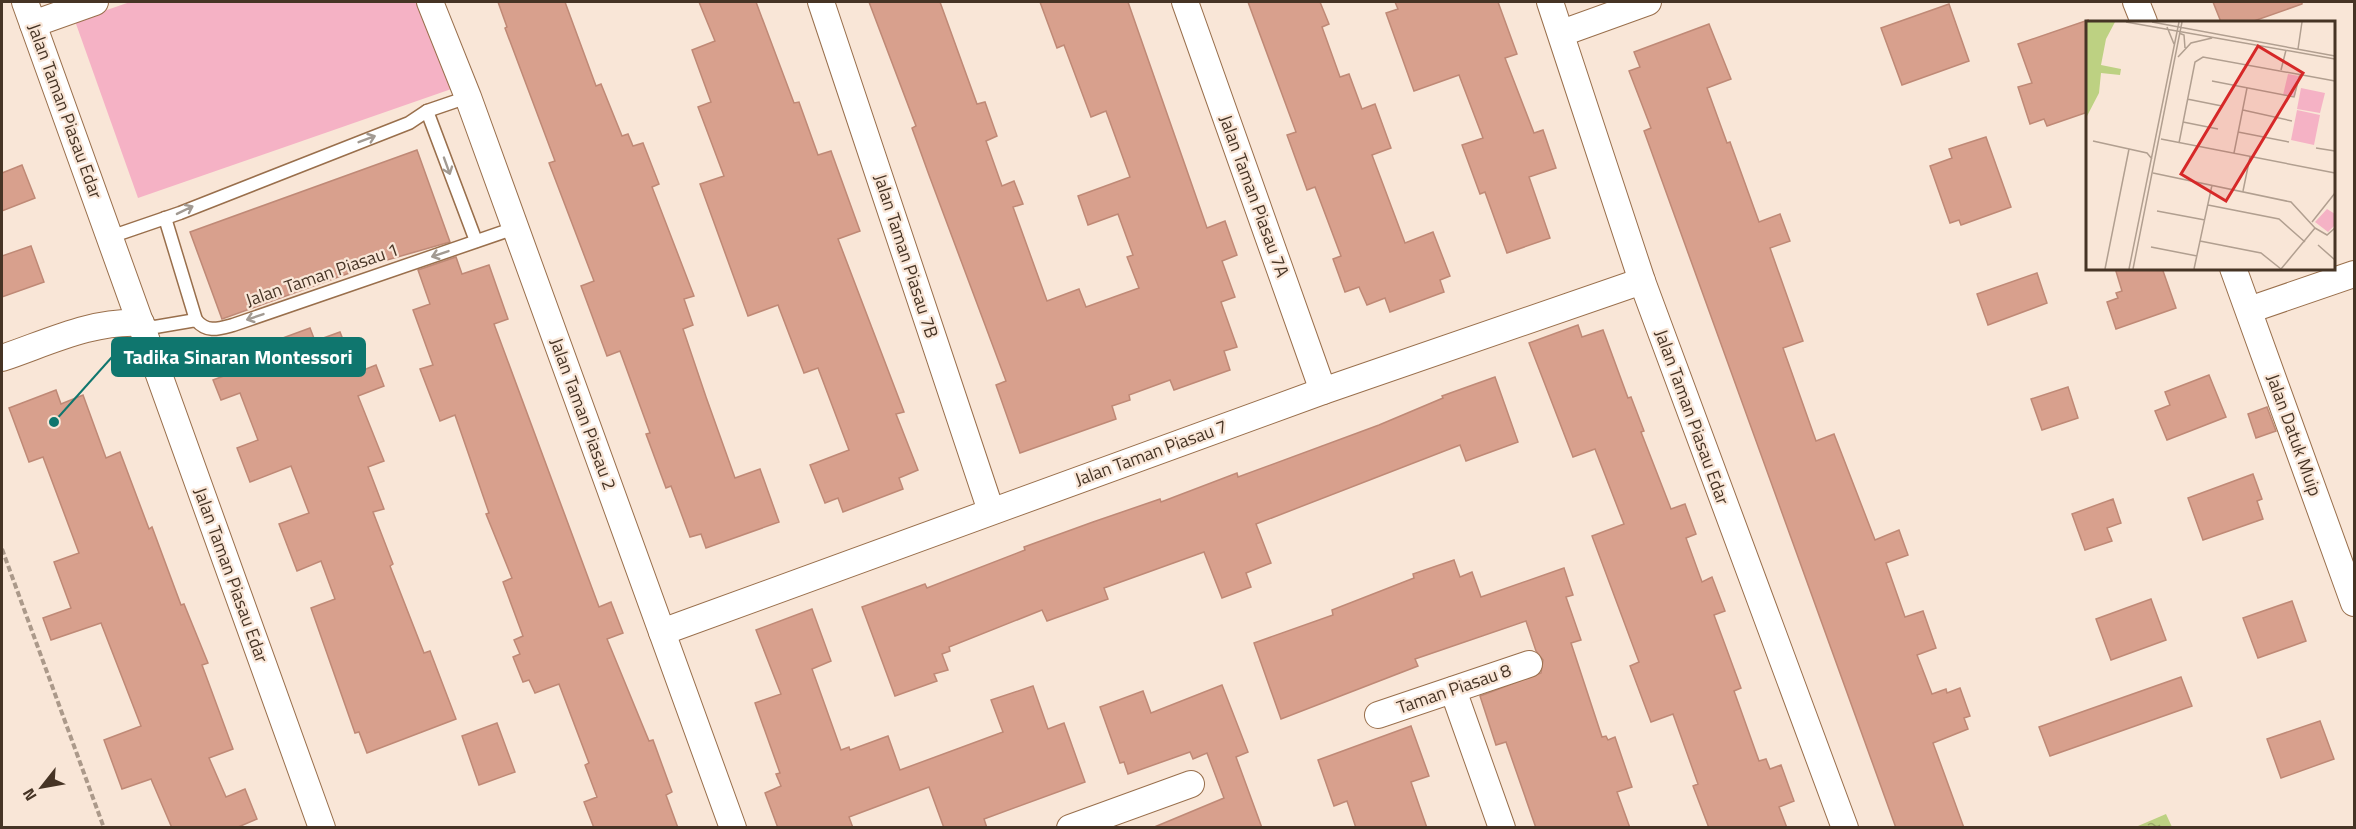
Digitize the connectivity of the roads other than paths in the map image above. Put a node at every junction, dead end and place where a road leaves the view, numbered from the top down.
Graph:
1 (95, 2) edge
2 (430, 2) edge
3 (821, 2) edge
4 (1185, 2) edge
5 (1550, 2) edge
6 (1648, 2) edge
7 (2136, 2) edge
8 (29, 13) edge
9 (2144, 21) edge
10 (1562, 33) junction
11 (468, 97) junction
12 (427, 111) junction
13 (165, 218) junction
14 (515, 228) junction
15 (110, 237) junction
16 (476, 241) junction
17 (2234, 270) edge
18 (2355, 274) edge
19 (1642, 282) junction
20 (2249, 310) junction
21 (196, 320) junction
22 (141, 323) junction
23 (2, 358) edge
24 (1323, 391) junction
25 (991, 511) junction
26 (2355, 603) edge
27 (662, 632) junction
28 (1529, 664) dead end
29 (1453, 690) junction
30 (1378, 715) dead end
31 (1191, 784) dead end
32 (1106, 822) edge
33 (322, 828) edge
34 (733, 828) edge
35 (1070, 828) edge
36 (1502, 828) edge
37 (1845, 828) edge

1 - 8 street
2 - 11 street, Jalan Taman Piasau 2
3 - 25 street, Jalan Taman Piasau 7B
4 - 24 street, Jalan Taman Piasau 7A
5 - 10 street, Jalan Taman Piasau Edar
6 - 10 street
7 - 9 street
8 - 15 street, Jalan Taman Piasau Edar
10 - 19 street, Jalan Taman Piasau Edar
11 - 12 lane
11 - 14 street, Jalan Taman Piasau 2
13 -> 12 lane
12 -> 16 lane
13 - 15 lane
13 - 21 lane
14 - 16 lane, Jalan Taman Piasau 1
14 - 27 street, Jalan Taman Piasau 2
15 - 22 street, Jalan Taman Piasau Edar
16 -> 21 lane, Jalan Taman Piasau 1
17 - 20 street, Jalan Datuk Muip
18 - 20 street
19 - 24 street, Jalan Taman Piasau 7
19 - 37 street, Jalan Taman Piasau Edar
20 - 26 street, Jalan Datuk Muip
21 - 22 lane, Jalan Taman Piasau 1
22 - 23 street
22 - 33 street, Jalan Taman Piasau Edar
24 - 25 street, Jalan Taman Piasau 7
25 - 27 street, Jalan Taman Piasau 7
27 - 34 street, Jalan Taman Piasau 2
28 - 29 street, Taman Piasau 8
29 - 30 street, Taman Piasau 8
29 - 36 street
31 - 32 street
32 - 35 street

